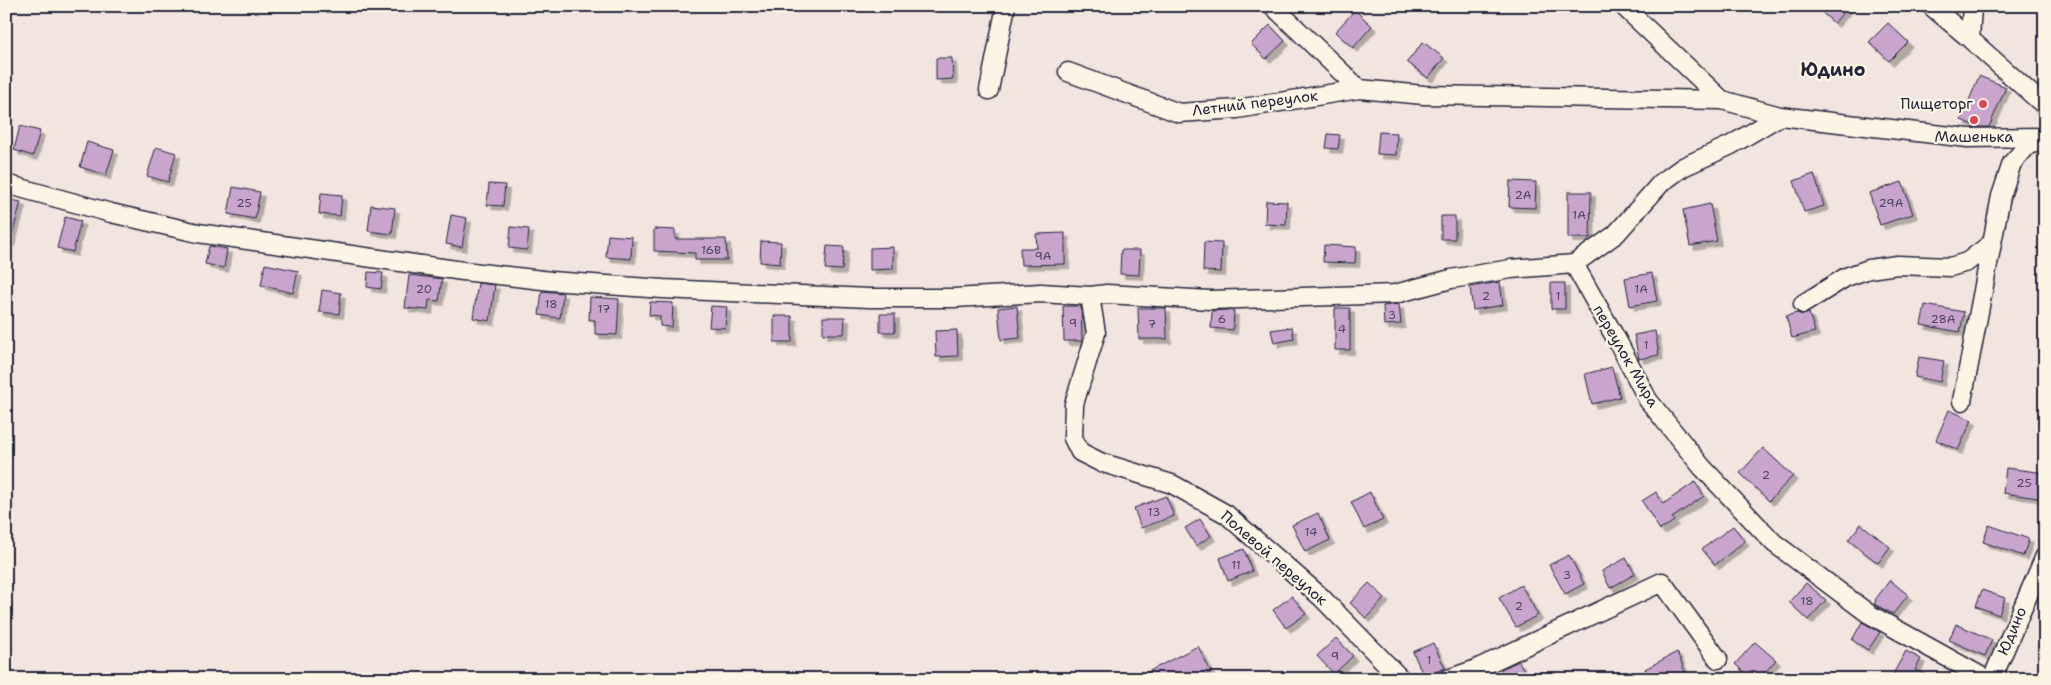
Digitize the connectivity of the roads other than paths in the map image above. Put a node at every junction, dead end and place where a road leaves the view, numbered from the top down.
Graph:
1 (1006, 6) edge
2 (1273, 6) edge
3 (1623, 6) edge
4 (1931, 6) edge
5 (1972, 6) edge
6 (1970, 39) junction
7 (1068, 72) dead end
8 (1359, 89) junction
9 (988, 90) dead end
10 (1722, 100) junction
11 (2045, 106) edge
12 (1780, 116) junction
13 (2045, 137) edge
14 (2045, 142) edge
15 (6, 184) edge
16 (1992, 243) junction
17 (1574, 264) junction
18 (1090, 296) junction
19 (1803, 304) dead end
20 (1962, 401) dead end
21 (2045, 556) edge
22 (1718, 659) dead end
23 (1401, 679) edge
24 (1448, 679) edge
25 (1986, 679) edge
26 (1992, 679) edge

1 - 9 street
2 - 8 street
3 - 10 street
4 - 6 street
5 - 6 street
6 - 11 street
7 - 8 street, Летний переулок
8 - 10 street, Летний переулок
10 - 12 street
12 - 13 street
12 - 17 street
14 - 16 street
15 - 18 street
16 - 19 street
16 - 20 street
17 - 18 street
17 - 25 street, переулок Мира
18 - 23 street, Полевой переулок
21 - 26 street, Юдино
22 - 24 street

